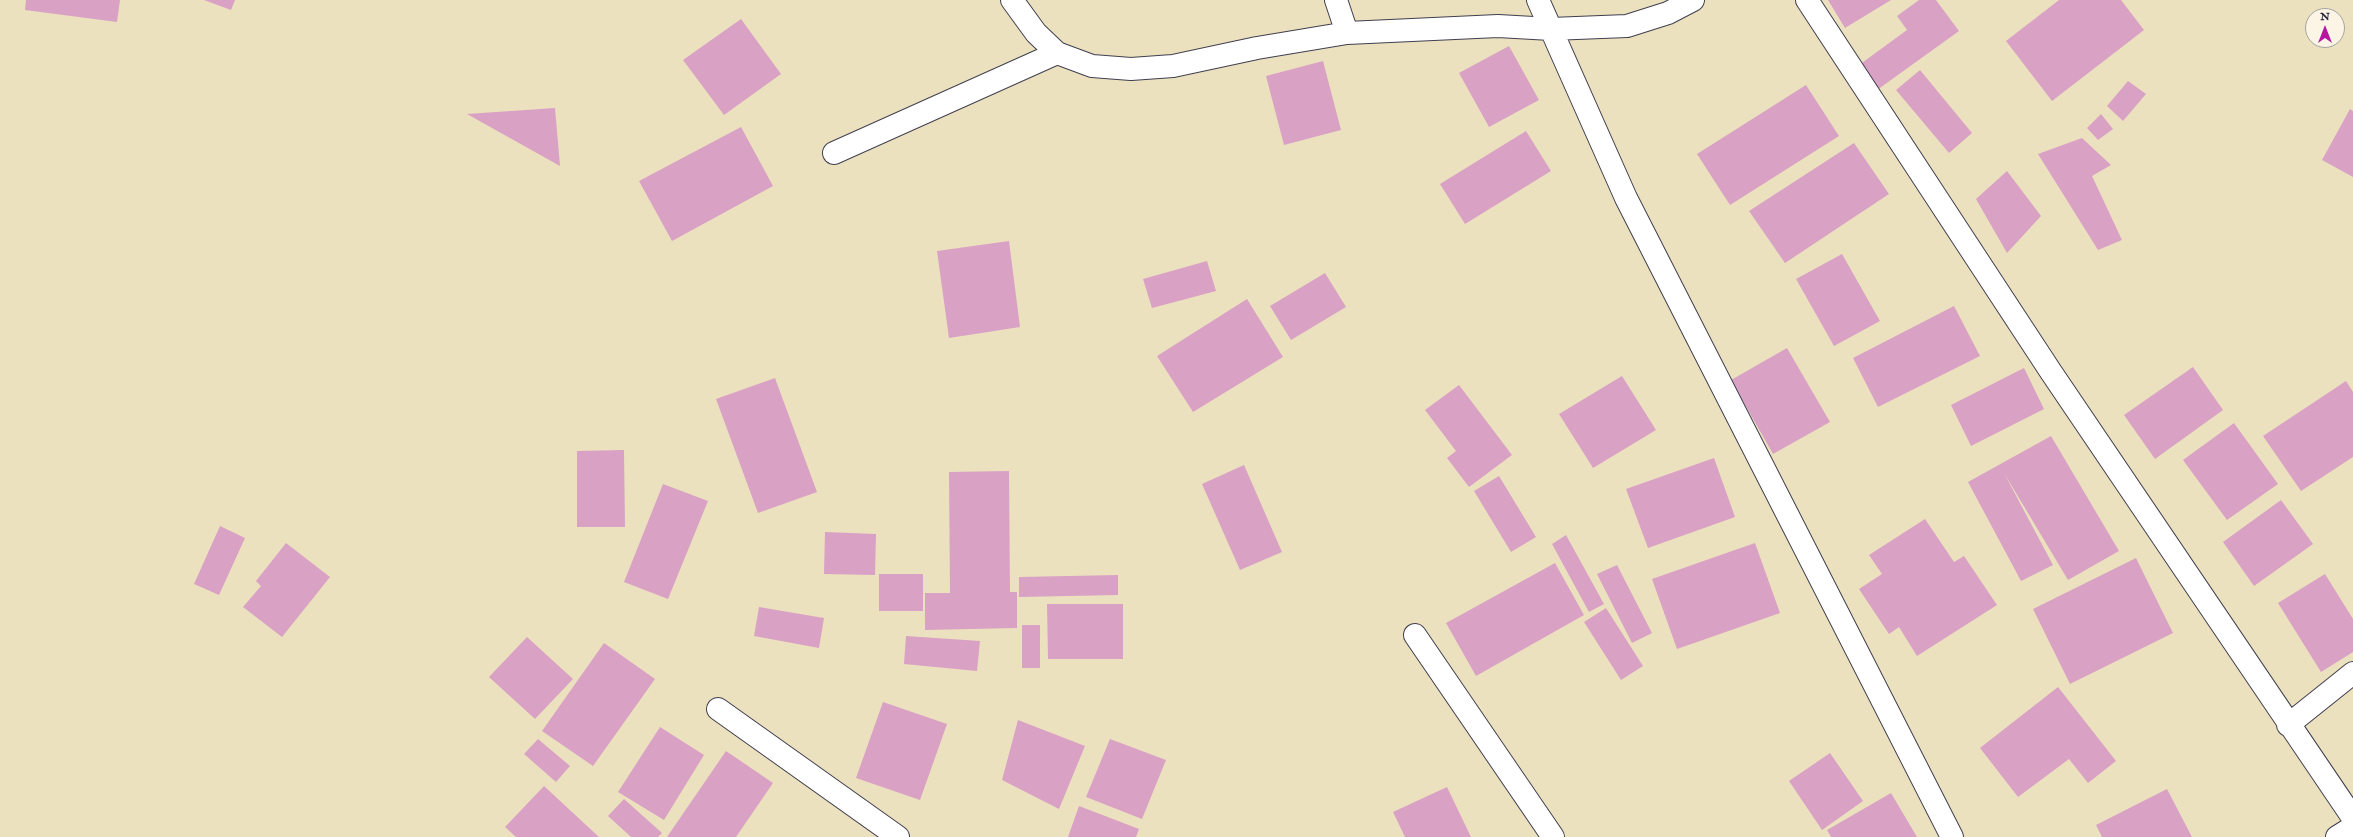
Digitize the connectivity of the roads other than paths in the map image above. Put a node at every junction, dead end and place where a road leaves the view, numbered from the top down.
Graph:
1 (1012, 0) edge
2 (1336, 0) edge
3 (1538, 0) edge
4 (1693, 0) edge
5 (1807, 0) edge
6 (1551, 29) junction
7 (1347, 33) junction
8 (1057, 53) junction
9 (834, 153) dead end
10 (1415, 634) dead end
11 (2353, 673) edge
12 (718, 709) dead end
13 (2288, 725) junction
14 (2353, 818) edge
15 (2353, 827) edge
16 (898, 837) edge
17 (1553, 837) edge
18 (1952, 837) edge
19 (2337, 837) edge

1 - 8 street
2 - 7 street
3 - 6 street
4 - 6 street
5 - 13 street
6 - 7 street
6 - 18 street
7 - 8 street
8 - 9 street
10 - 17 street
11 - 13 street
12 - 16 street
13 - 14 street
15 - 19 street

